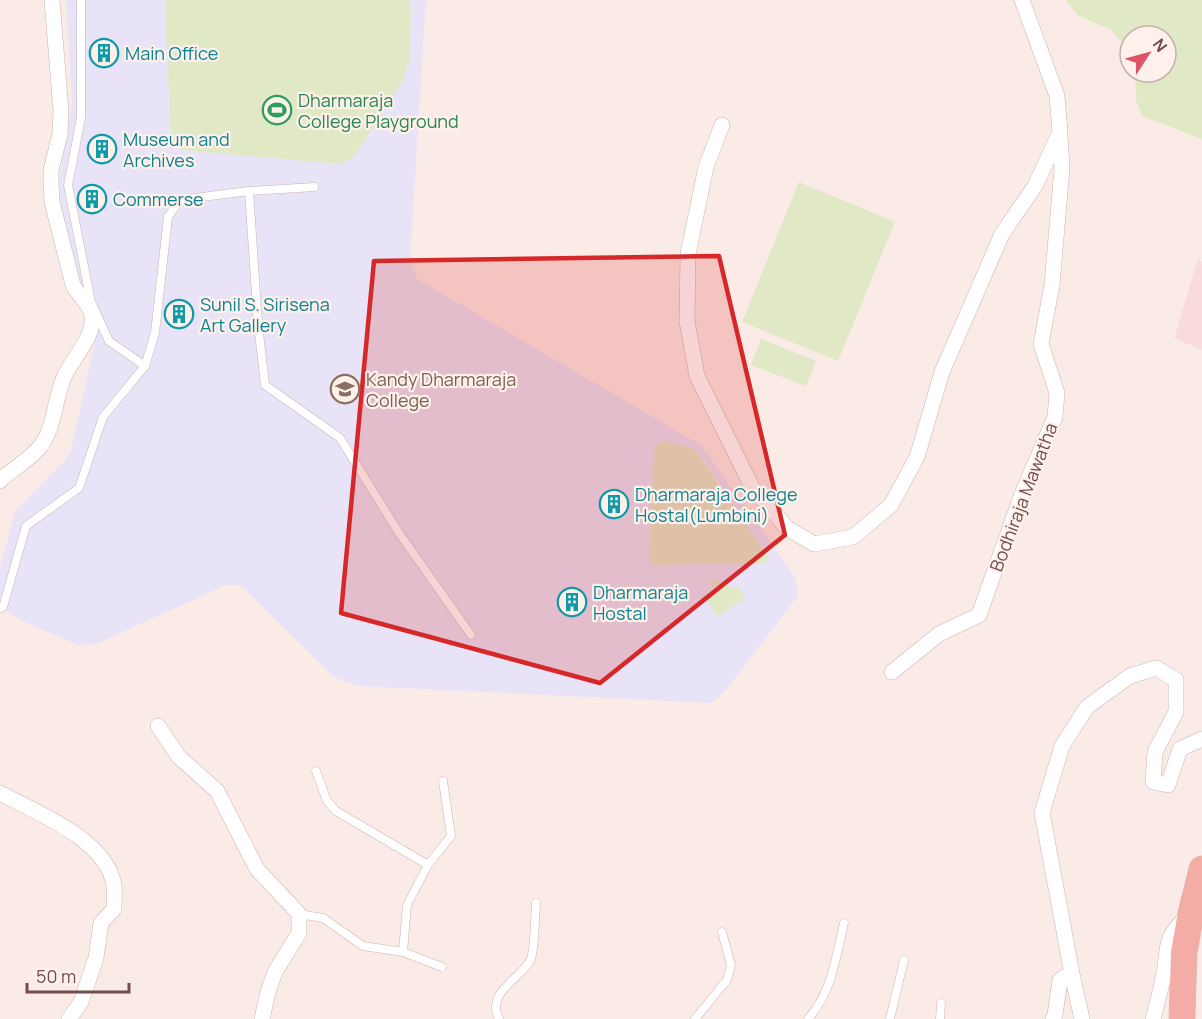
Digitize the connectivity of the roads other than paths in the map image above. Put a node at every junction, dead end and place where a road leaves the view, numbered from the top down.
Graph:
1 (52, 0) edge
2 (81, 0) edge
3 (1022, 0) edge
4 (722, 125) dead end
5 (1060, 132) junction
6 (314, 187) dead end
7 (249, 191) junction
8 (145, 366) junction
9 (0, 481) edge
10 (0, 608) edge
11 (471, 635) dead end
12 (892, 672) dead end
13 (158, 726) dead end
14 (1202, 739) edge
15 (316, 771) dead end
16 (443, 781) dead end
17 (0, 794) edge
18 (428, 865) junction
19 (1202, 869) edge
20 (536, 903) dead end
21 (1191, 913) junction
22 (299, 914) junction
23 (844, 923) dead end
24 (722, 932) dead end
25 (404, 952) junction
26 (904, 960) dead end
27 (442, 967) dead end
28 (1073, 979) junction
29 (81, 1002) junction
30 (941, 1003) dead end
31 (57, 1019) edge
32 (69, 1019) edge
33 (262, 1019) edge
34 (500, 1019) edge
35 (696, 1019) edge
36 (808, 1019) edge
37 (890, 1019) edge
38 (940, 1019) edge
39 (1053, 1019) edge
40 (1082, 1019) edge
41 (1153, 1019) edge
42 (1182, 1019) edge

1 - 9 street
2 - 8 lane
3 - 5 street, Bodhiraja Mawatha
4 - 5 street
5 - 12 street, Bodhiraja Mawatha
6 - 7 lane
7 - 8 lane
7 - 11 lane
8 - 10 lane
13 - 22 street
14 - 28 street
15 - 18 lane
16 - 18 lane
17 - 29 street
18 - 25 lane
19 - 21 highway
20 - 34 lane
21 - 41 street
21 - 42 highway
22 - 25 lane
22 - 33 street
23 - 36 lane
24 - 35 lane
25 - 27 lane
26 - 37 lane
28 - 39 street
28 - 40 street
29 - 31 street
29 - 32 street
30 - 38 lane

